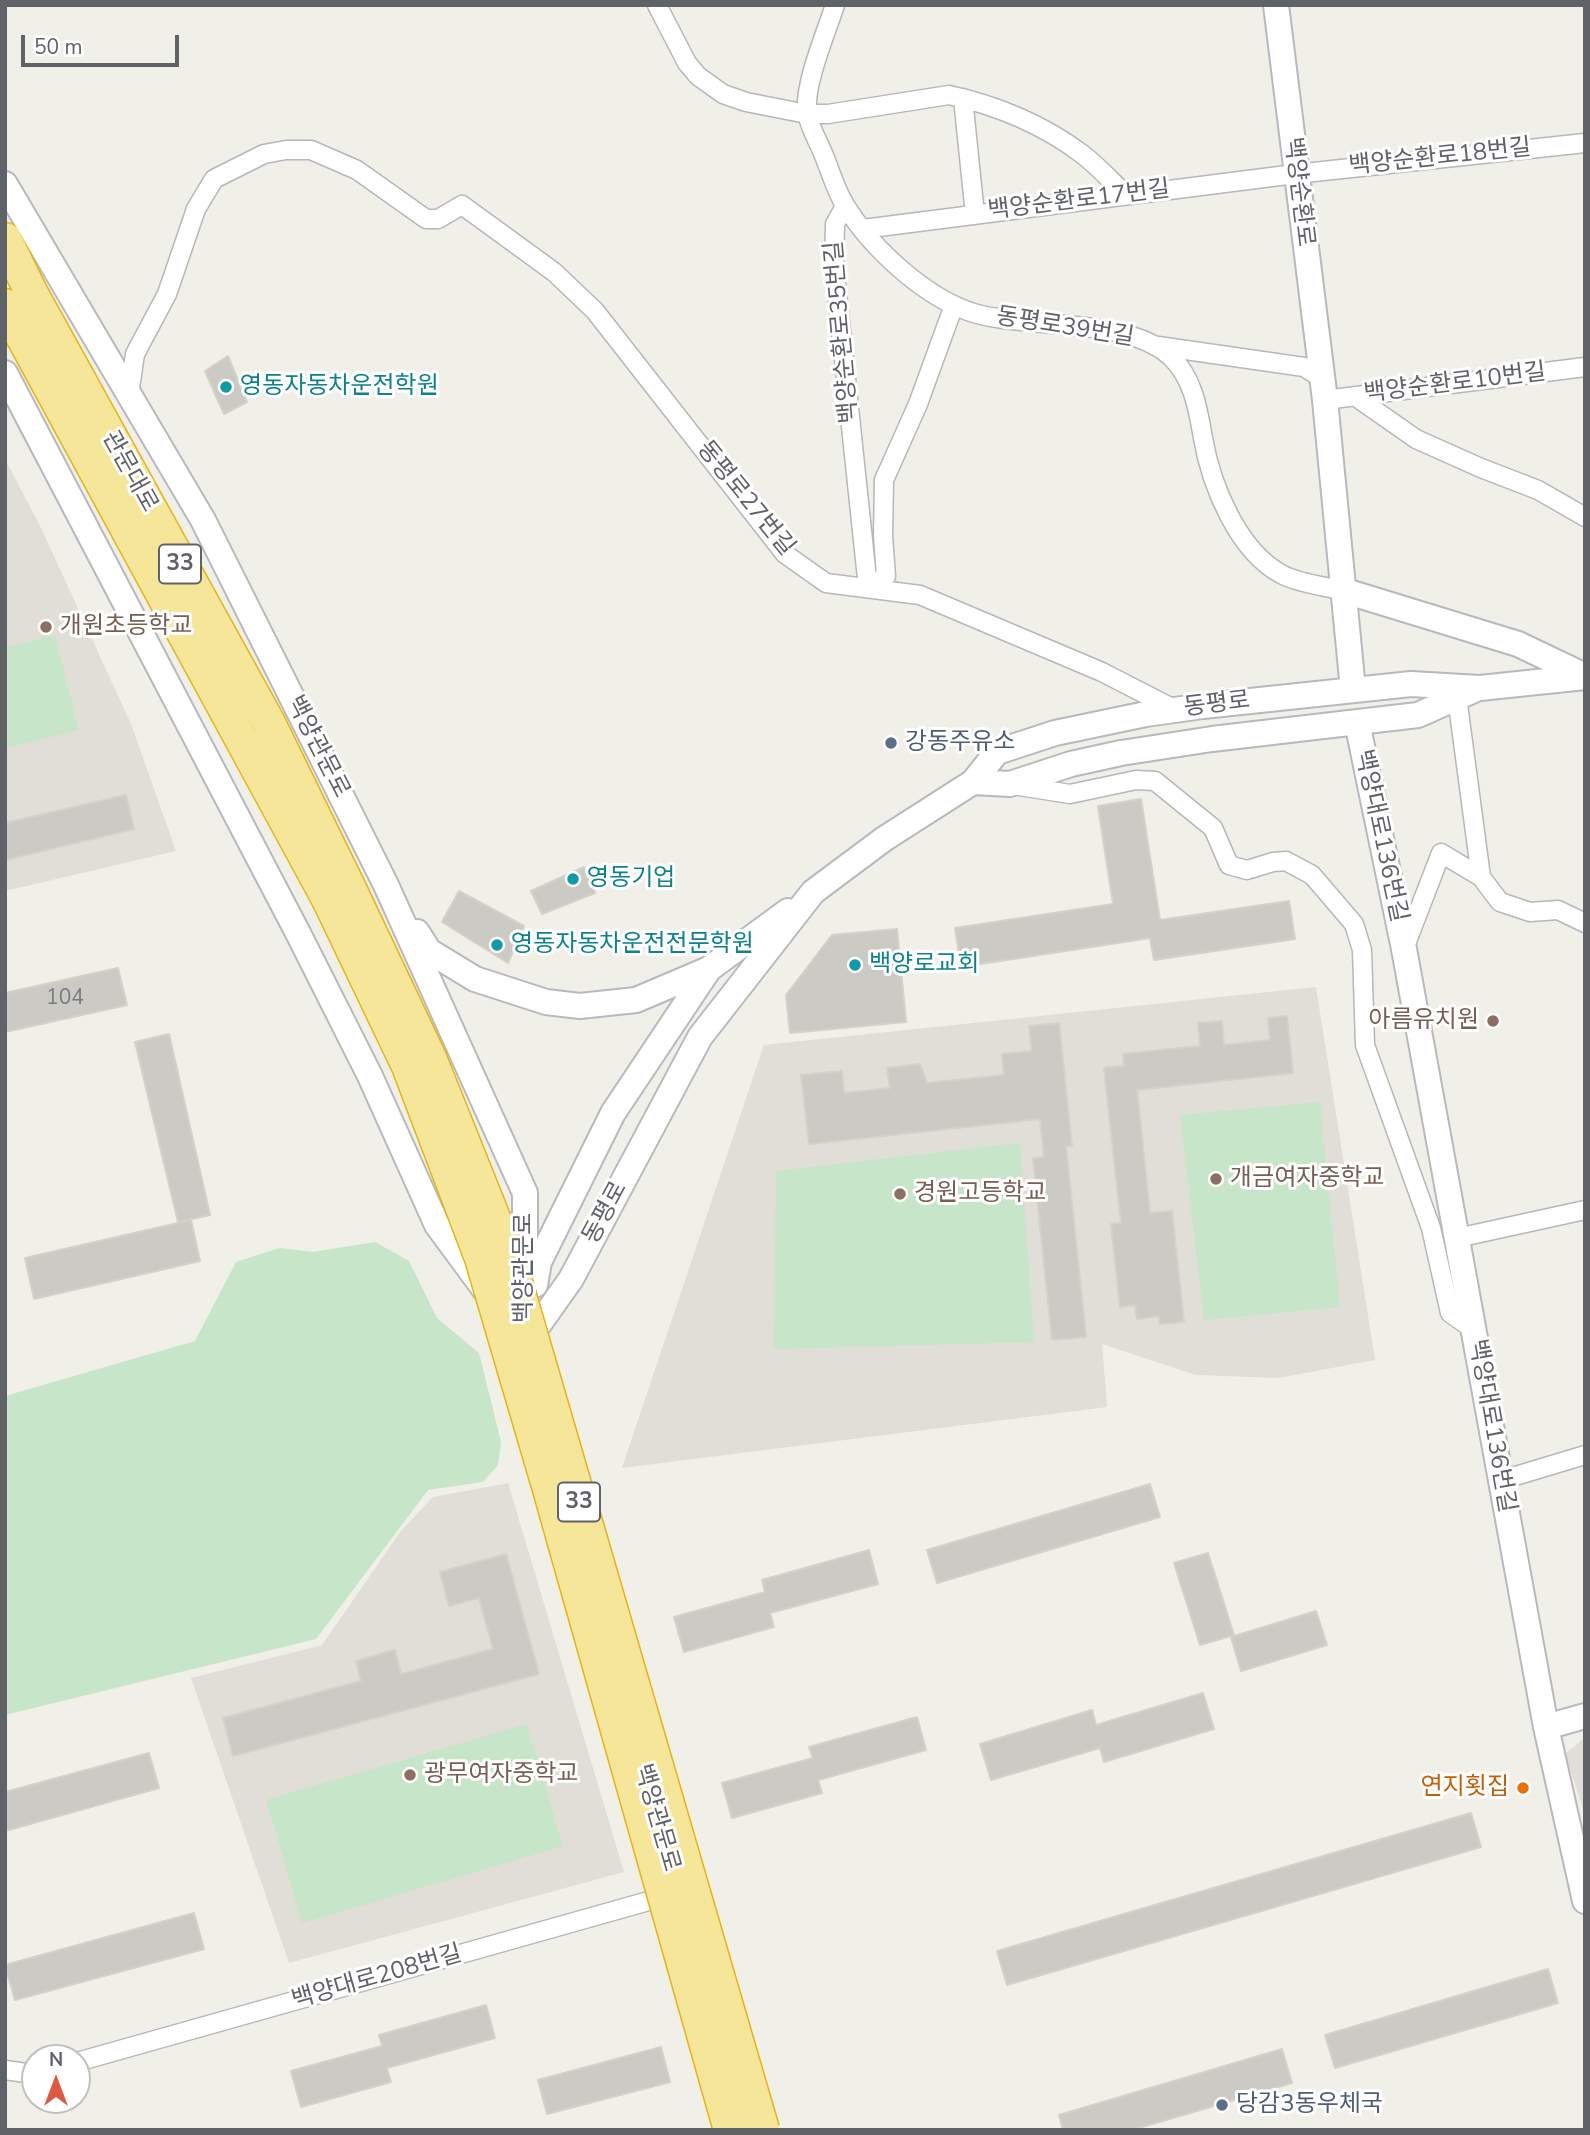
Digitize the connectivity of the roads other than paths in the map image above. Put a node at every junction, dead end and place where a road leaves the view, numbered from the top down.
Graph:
1 (657, 5) edge
2 (835, 5) edge
3 (1276, 5) edge
4 (963, 98) junction
5 (807, 114) junction
6 (1585, 143) edge
7 (1295, 174) junction
8 (5, 184) edge
9 (1126, 195) junction
10 (845, 206) junction
11 (975, 215) junction
12 (863, 229) junction
13 (5, 239) edge
14 (5, 305) edge
15 (954, 305) junction
16 (1158, 346) junction
17 (1585, 367) edge
18 (8, 385) edge
19 (1323, 389) junction
20 (129, 395) junction
21 (1356, 397) junction
22 (1585, 517) edge
23 (868, 588) junction
24 (1345, 591) junction
25 (1585, 677) edge
26 (1480, 688) junction
27 (1353, 690) junction
28 (1457, 697) junction
29 (1176, 710) junction
30 (1357, 722) junction
31 (973, 782) junction
32 (1010, 784) junction
33 (1481, 877) junction
34 (386, 885) junction
35 (814, 892) junction
36 (340, 895) junction
37 (1585, 923) edge
38 (1404, 949) junction
39 (709, 969) junction
40 (1585, 1210) edge
41 (1457, 1238) junction
42 (1473, 1329) junction
43 (524, 1345) junction
44 (1585, 1455) edge
45 (1502, 1480) junction
46 (1585, 1716) edge
47 (1546, 1727) junction
48 (677, 1892) junction
49 (1585, 1901) edge
50 (91, 2058) edge
51 (730, 2130) edge
52 (745, 2130) edge
53 (763, 2130) edge

1 - 5 street
2 - 5 street, 백양순환로35번길
3 - 7 main road, 백양순환로
4 - 5 street
4 - 9 street
4 - 11 street
5 - 10 street, 백양순환로35번길
6 - 7 street, 백양순환로18번길
7 - 9 street, 백양순환로17번길
7 - 19 main road, 백양순환로
8 - 20 main road, 백양관문로
9 - 11 street, 백양순환로17번길
10 - 12 street, 동평로39번길
10 - 23 street, 백양순환로35번길
11 - 12 street, 백양순환로17번길
12 - 15 street, 동평로39번길
13 - 36 highway, 관문대로 / 33
14 - 36 highway, 관문대로 / 33
15 - 16 street, 동평로39번길
15 - 23 street
16 - 19 street
16 - 24 street, 동평로39번길
17 - 21 street, 백양순환로10번길
18 - 43 main road, 백양관문로
19 - 21 street, 백양순환로10번길
19 - 24 main road, 백양순환로
20 - 23 street, 동평로27번길
20 - 34 main road, 백양관문로
21 - 22 street
23 - 29 street, 동평로27번길
24 - 25 main road, 동평로39번길
24 - 27 main road, 백양순환로
25 - 26 main road, 동평로
26 - 27 main road, 동평로
26 - 28 main road, 동평로
27 - 29 main road, 동평로
28 - 30 main road, 동평로
28 - 33 street
29 - 31 main road, 동평로
30 - 32 main road, 동평로
30 - 38 main road, 백양대로136번길
31 - 32 main road, 동평로
31 - 35 main road, 동평로
32 - 42 street
33 - 37 street
33 - 38 street, 백양대로136번길
34 - 39 main road
34 - 43 main road, 백양관문로
35 - 39 main road
35 - 43 main road, 동평로
36 - 51 highway, 33, bridge
36 - 53 highway, 33, bridge
38 - 41 main road, 백양대로136번길
39 - 43 main road, 동평로
40 - 41 street
41 - 42 main road, 백양대로136번길
42 - 45 main road, 백양대로136번길
43 - 48 main road, 백양관문로
44 - 45 street
45 - 47 main road, 백양대로136번길
46 - 47 main road
47 - 49 main road, 백양대로136번길
48 - 50 street, 백양대로208번길
48 - 52 main road, 백양관문로

